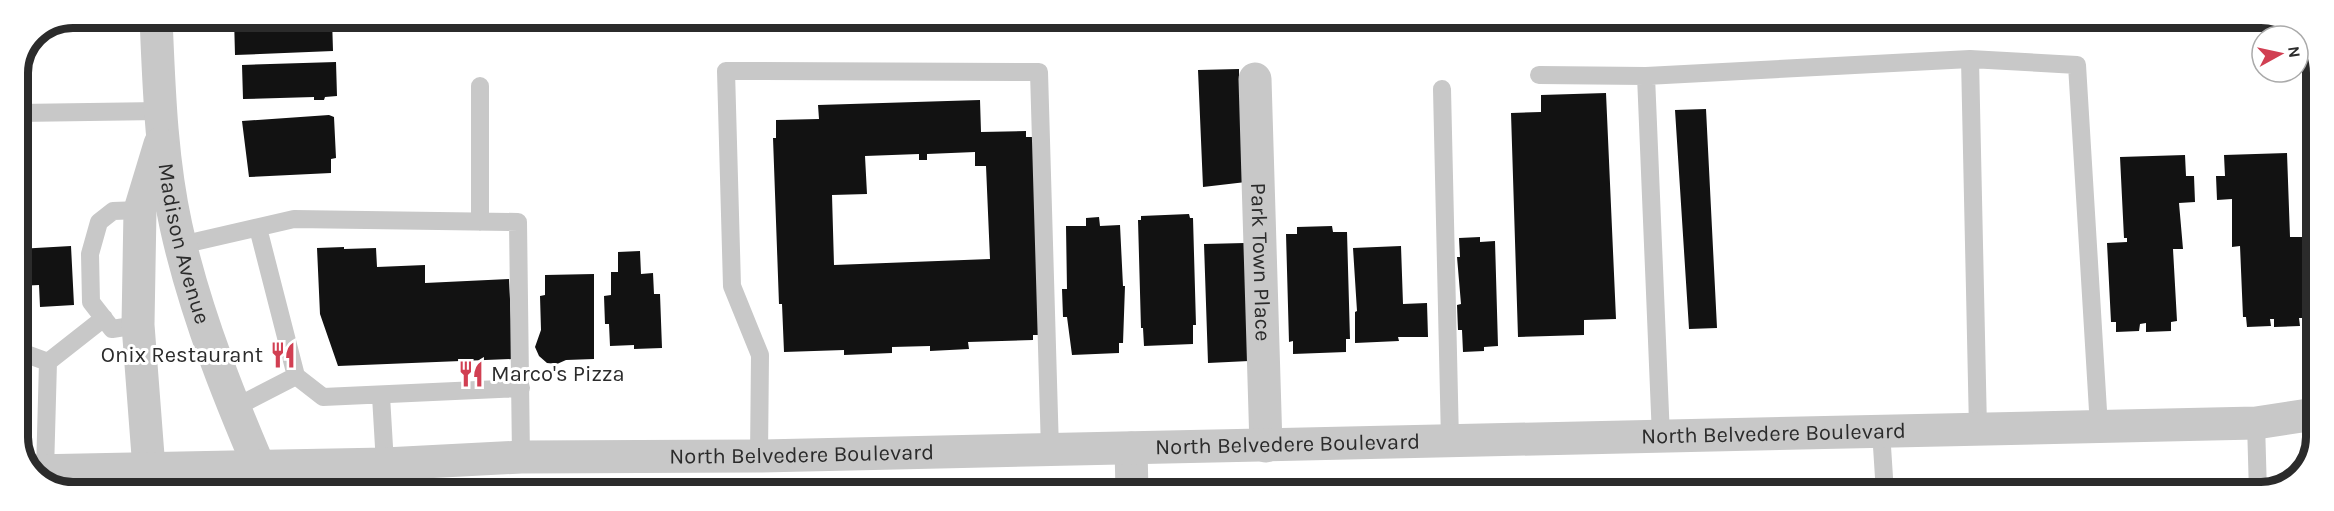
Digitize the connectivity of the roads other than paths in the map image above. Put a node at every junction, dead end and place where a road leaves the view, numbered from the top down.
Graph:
1 (156, 28) edge
2 (1970, 59) junction
3 (1539, 75) dead end
4 (1646, 76) junction
5 (1255, 79) dead end
6 (480, 86) dead end
7 (1442, 89) dead end
8 (28, 114) edge
9 (161, 123) junction
10 (140, 210) junction
11 (480, 222) junction
12 (258, 228) junction
13 (182, 245) junction
14 (104, 318) junction
15 (138, 325) junction
16 (29, 355) edge
17 (48, 362) junction
18 (296, 376) junction
19 (521, 388) junction
20 (381, 396) junction
21 (236, 407) junction
22 (2306, 415) edge
23 (2256, 423) junction
24 (2099, 427) junction
25 (1978, 429) junction
26 (1881, 431) junction
27 (1661, 436) junction
28 (1450, 441) junction
29 (1266, 446) junction
30 (1131, 448) junction
31 (1050, 450) junction
32 (759, 456) junction
33 (521, 457) junction
34 (385, 464) junction
35 (39, 465) edge
36 (45, 472) edge
37 (264, 479) edge
38 (150, 481) edge
39 (1132, 482) edge
40 (1884, 482) edge
41 (2258, 482) edge

1 - 9 street, Madison Avenue
2 - 4 lane
2 - 24 lane
2 - 25 lane
3 - 4 lane
4 - 27 lane
5 - 29 street, Park Town Place
6 - 11 lane
7 - 28 lane
8 - 9 lane
9 - 10 street
9 - 13 street, Madison Avenue
10 - 14 lane
10 - 15 street
11 - 12 lane
11 - 19 lane
12 - 13 lane
12 - 18 lane
13 - 21 street, Madison Avenue
14 - 15 lane
14 - 17 lane
15 - 38 street
16 - 17 lane
17 - 35 lane
18 - 20 lane
18 - 21 lane
19 - 20 lane
19 - 33 lane
20 - 34 lane
21 - 37 street, Madison Avenue
22 - 23 street, North Belvedere Boulevard
23 - 24 street, North Belvedere Boulevard
23 - 41 lane
24 - 25 street, North Belvedere Boulevard
25 - 26 street, North Belvedere Boulevard
26 - 27 street, North Belvedere Boulevard
26 - 40 lane
27 - 28 street, North Belvedere Boulevard
28 - 29 street, North Belvedere Boulevard
29 - 30 street, North Belvedere Boulevard
30 - 31 street, North Belvedere Boulevard
30 - 39 street
31 - 32 street, North Belvedere Boulevard
31 - 32 lane
32 - 33 street, North Belvedere Boulevard
33 - 34 street, North Belvedere Boulevard
34 - 37 street, North Belvedere Boulevard
36 - 38 street, North Belvedere Boulevard
37 - 38 street, North Belvedere Boulevard

